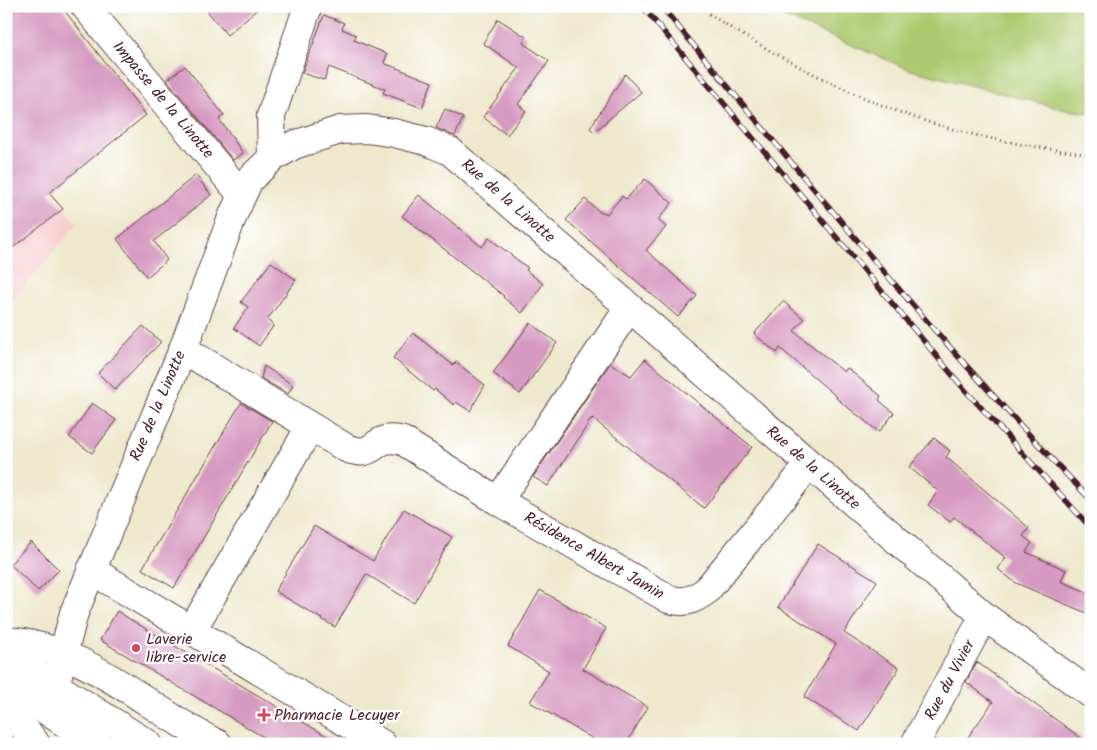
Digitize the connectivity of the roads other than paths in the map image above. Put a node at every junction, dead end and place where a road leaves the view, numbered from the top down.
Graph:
1 (85, 6) edge
2 (308, 6) edge
3 (272, 158) junction
4 (241, 194) junction
5 (629, 308) junction
6 (183, 349) junction
7 (310, 427) junction
8 (809, 465) junction
9 (498, 501) junction
10 (91, 570) junction
11 (74, 613) junction
12 (984, 616) junction
13 (192, 630) junction
14 (13, 645) edge
15 (63, 654) junction
16 (6, 684) edge
17 (55, 686) junction
18 (1091, 694) edge
19 (6, 703) edge
20 (36, 744) edge
21 (97, 744) edge
22 (148, 744) edge
23 (218, 744) edge
24 (382, 744) edge
25 (915, 744) edge

1 - 4 street, Impasse de la Linotte
2 - 3 street
3 - 4 street, Rue de la Linotte
3 - 5 street, Rue de la Linotte
4 - 6 street, Rue de la Linotte
5 - 8 street, Rue de la Linotte
5 - 9 street
6 - 7 street, Résidence Albert Jamin
6 - 10 street, Rue de la Linotte
7 - 9 street, Résidence Albert Jamin
7 - 13 street
8 - 9 street, Résidence Albert Jamin
8 - 12 street, Rue de la Linotte
10 - 11 street, Rue de la Linotte
10 - 13 street
11 - 14 street
11 - 15 street, Rue de la Linotte
12 - 18 street, Rue de la Linotte
12 - 25 street, Rue du Vivier
13 - 24 street
14 - 15 street
14 - 17 street
15 - 17 street, Rue de la Linotte
15 - 23 street
16 - 21 street
17 - 22 street
19 - 20 street

